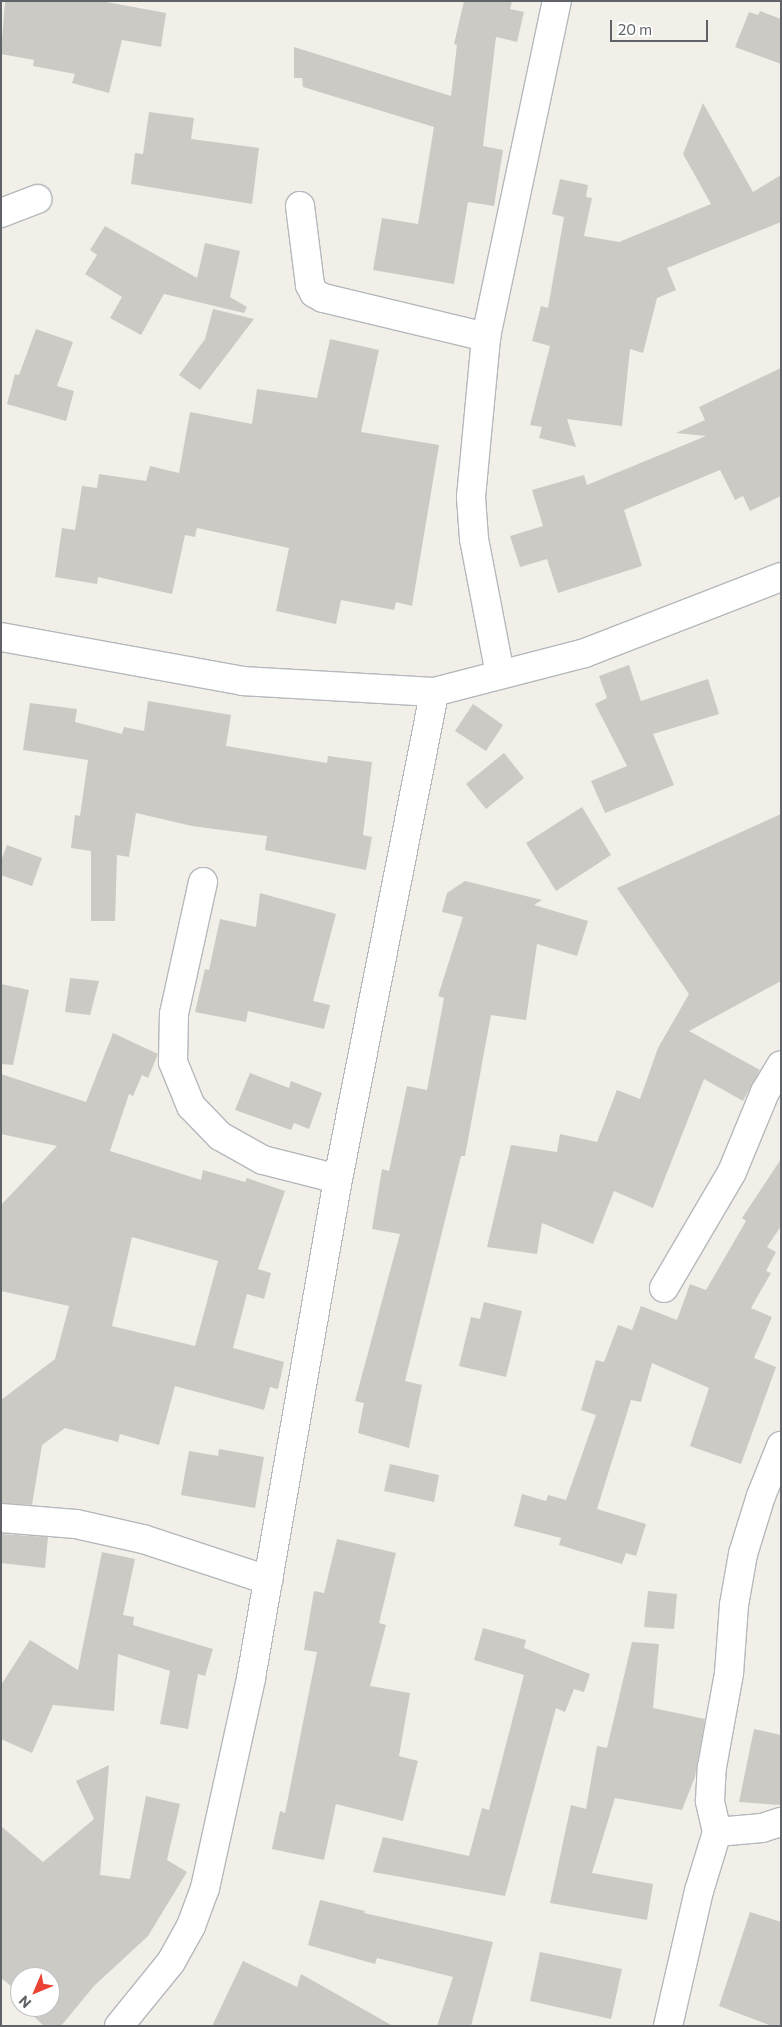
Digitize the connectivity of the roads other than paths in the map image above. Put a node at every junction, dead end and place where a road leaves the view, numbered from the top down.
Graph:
1 (557, 1) edge
2 (37, 199) dead end
3 (300, 206) dead end
4 (1, 213) edge
5 (486, 337) junction
6 (781, 577) edge
7 (1, 637) edge
8 (500, 674) junction
9 (434, 692) junction
10 (203, 882) dead end
11 (781, 1065) edge
12 (338, 1178) junction
13 (664, 1288) dead end
14 (781, 1446) edge
15 (1, 1518) edge
16 (268, 1580) junction
17 (781, 1822) edge
18 (717, 1832) junction
19 (673, 2023) edge
20 (119, 2026) edge

1 - 5 street
2 - 4 street
3 - 5 street
5 - 8 street
6 - 8 street
7 - 9 street
8 - 9 street
9 - 12 street
10 - 12 street
11 - 13 street
12 - 16 street
14 - 18 street
15 - 16 street
16 - 20 street
17 - 18 street
18 - 19 street

